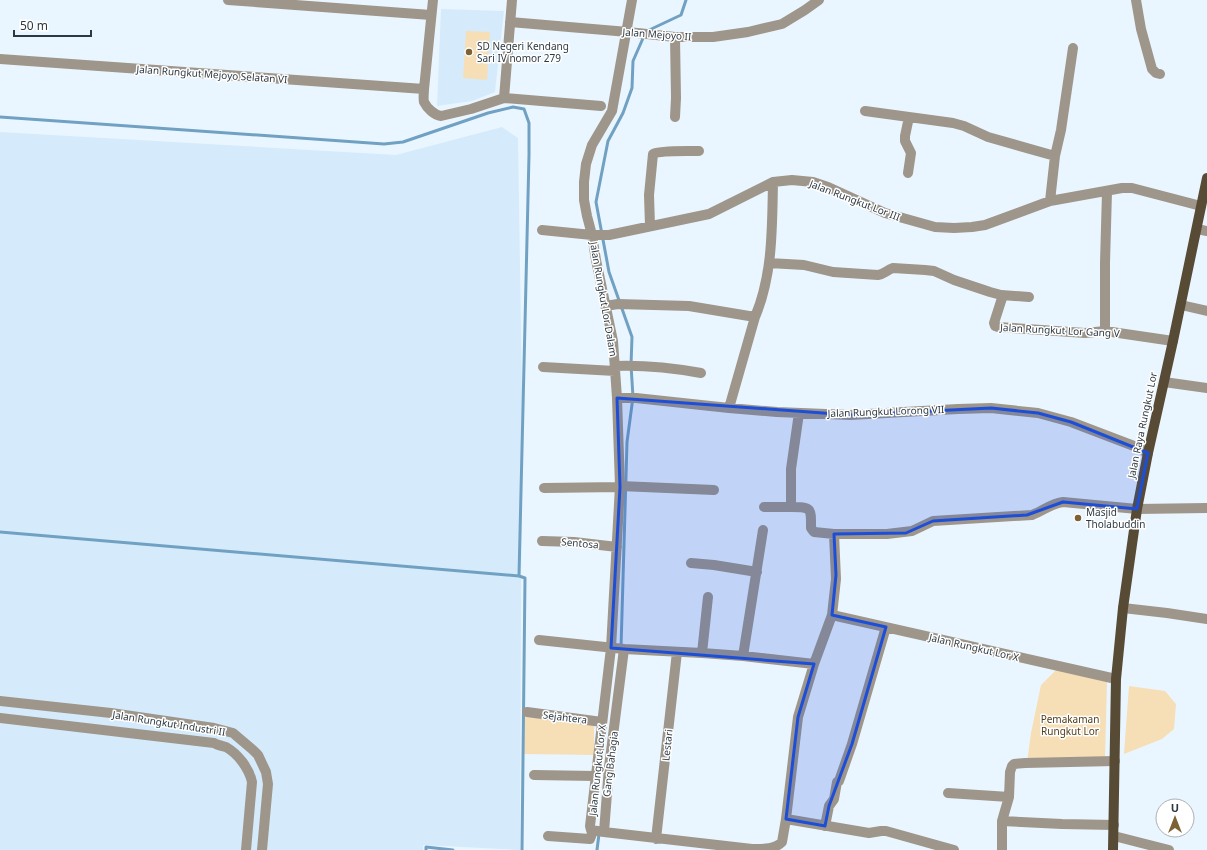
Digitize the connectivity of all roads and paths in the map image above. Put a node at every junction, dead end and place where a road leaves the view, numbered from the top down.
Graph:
1 (228, 0) edge
2 (433, 0) edge
3 (512, 0) edge
4 (632, 0) edge
5 (819, 0) edge
6 (1136, 0) edge
7 (356, 5) edge
8 (431, 15) junction
9 (510, 22) junction
10 (626, 32) junction
11 (675, 37) junction
12 (1073, 48) dead end
13 (0, 60) edge
14 (1160, 74) dead end
15 (424, 89) junction
16 (504, 98) junction
17 (601, 106) dead end
18 (865, 111) dead end
19 (675, 117) dead end
20 (909, 117) junction
21 (699, 151) dead end
22 (1055, 156) junction
23 (908, 173) dead end
24 (1207, 178) edge
25 (773, 182) junction
26 (1206, 190) edge
27 (1107, 192) junction
28 (1050, 201) junction
29 (1201, 206) junction
30 (650, 226) junction
31 (542, 230) dead end
32 (1202, 230) edge
33 (595, 235) junction
34 (769, 263) junction
35 (1003, 295) junction
36 (1029, 297) dead end
37 (1181, 304) junction
38 (605, 306) junction
39 (1207, 311) edge
40 (755, 317) junction
41 (1105, 331) junction
42 (1173, 341) junction
43 (543, 367) dead end
44 (615, 369) junction
45 (701, 373) dead end
46 (1164, 382) junction
47 (1207, 388) edge
48 (617, 398) junction
49 (728, 408) junction
50 (799, 413) junction
51 (1148, 453) junction
52 (623, 486) junction
53 (544, 488) dead end
54 (714, 490) dead end
55 (764, 507) dead end
56 (791, 507) junction
57 (1207, 508) edge
58 (1137, 509) junction
59 (763, 530) dead end
60 (834, 534) junction
61 (542, 541) dead end
62 (617, 547) junction
63 (691, 563) dead end
64 (757, 572) junction
65 (708, 597) dead end
66 (1123, 608) junction
67 (832, 615) junction
68 (1207, 619) edge
69 (886, 627) junction
70 (539, 640) dead end
71 (619, 648) junction
72 (677, 652) junction
73 (702, 653) junction
74 (743, 656) junction
75 (814, 664) junction
76 (1116, 679) junction
77 (0, 701) edge
78 (528, 712) dead end
79 (0, 718) edge
80 (602, 722) junction
81 (1115, 761) junction
82 (534, 775) dead end
83 (596, 776) junction
84 (948, 793) dead end
85 (1009, 797) junction
86 (786, 819) junction
87 (1002, 821) junction
88 (1114, 825) junction
89 (825, 826) junction
90 (599, 832) junction
91 (248, 835) junction
92 (264, 836) junction
93 (548, 836) dead end
94 (1114, 836) junction
95 (656, 839) junction
96 (246, 850) edge
97 (262, 850) edge
98 (954, 850) edge
99 (1002, 850) edge
100 (1113, 850) edge
101 (1169, 850) edge

1 - 7 street
2 - 8 street
3 - 9 street
4 - 10 street, Jalan Rungkut Lor Dalam
5 - 11 street, Jalan Mejoyo II
6 - 14 street
7 - 8 street
8 - 15 street
9 - 10 street, Jalan Mejoyo II
9 - 16 street
10 - 11 street, Jalan Mejoyo II
10 - 33 street, Jalan Rungkut Lor Dalam
11 - 19 street
12 - 22 street
13 - 15 street, Jalan Rungkut Mejoyo Selatan VI
15 - 16 street
16 - 17 street
18 - 20 street
20 - 22 street
20 - 23 street
21 - 30 street
22 - 28 street
24 - 26 main road, Jalan Raya Rungkut Lor
25 - 28 street, Jalan Rungkut Lor III
25 - 30 street, Jalan Rungkut Lor III
25 - 34 street
26 - 29 main road, Jalan Raya Rungkut Lor
27 - 28 street, Jalan Rungkut Lor III
27 - 29 street, Jalan Rungkut Lor III
27 - 41 street
29 - 32 main road, Jalan Raya Rungkut Lor
30 - 33 street, Jalan Rungkut Lor III
31 - 33 street, Jalan Rungkut Lor III
32 - 37 main road, Jalan Raya Rungkut Lor
33 - 38 street, Jalan Rungkut Lor Dalam
34 - 35 street
34 - 40 street
35 - 36 street
35 - 41 street, Jalan Rungkut Lor Gang V
37 - 39 street
37 - 42 main road, Jalan Raya Rungkut Lor
38 - 40 street
38 - 44 street, Jalan Rungkut Lor Dalam
40 - 49 street
41 - 42 street, Jalan Rungkut Lor Gang V
42 - 46 main road, Jalan Raya Rungkut Lor
43 - 44 street
44 - 45 street
44 - 48 street, Jalan Rungkut Lor Dalam
46 - 47 street
46 - 51 main road, Jalan Raya Rungkut Lor
48 - 49 street, Jalan Rungkut Lorong VII
48 - 52 street, Jalan Rungkut Lor Dalam
49 - 50 street, Jalan Rungkut Lorong VII
50 - 51 street, Jalan Rungkut Lorong VII
50 - 56 street
51 - 58 main road, Jalan Raya Rungkut Lor
52 - 53 street
52 - 54 street
52 - 62 street, Jalan Rungkut Lor Dalam
55 - 56 street
56 - 60 street
57 - 58 street
58 - 60 street
58 - 66 main road, Jalan Raya Rungkut Lor
59 - 64 street
60 - 67 street
61 - 62 street, Sentosa
62 - 71 street, Jalan Rungkut Lor Dalam
63 - 64 street
64 - 74 street
65 - 73 street
66 - 68 street
66 - 76 main road, Jalan Raya Rungkut Lor
67 - 69 street, Jalan Rungkut Lor X
67 - 75 street
69 - 76 street, Jalan Rungkut Lor X
69 - 89 street
70 - 71 street
71 - 72 street
71 - 80 street, Jalan Rungkut Lor X
71 - 90 street, Gang Bahagia
72 - 73 street
72 - 95 street, Lestari
73 - 74 street
74 - 75 street
75 - 86 street
76 - 81 main road, Jalan Raya Rungkut Lor
77 - 92 street, Jalan Rungkut Industri II
78 - 80 street, Sejahtera
79 - 91 street, Jalan Rungkut Industri II
80 - 83 street, Jalan Rungkut Lor X
81 - 85 street
81 - 88 main road, Jalan Raya Rungkut Lor
82 - 83 street
83 - 90 street, Jalan Rungkut Lor X
84 - 85 street
85 - 87 street
86 - 89 street
86 - 95 street
87 - 88 street
87 - 99 street
88 - 94 main road, Jalan Raya Rungkut Lor
89 - 98 street
90 - 93 street
90 - 95 street
91 - 92 street
91 - 96 street, Jalan Rungkut Industri II
92 - 97 street, Jalan Rungkut Industri II
94 - 100 main road, Jalan Raya Rungkut Lor
94 - 101 street

